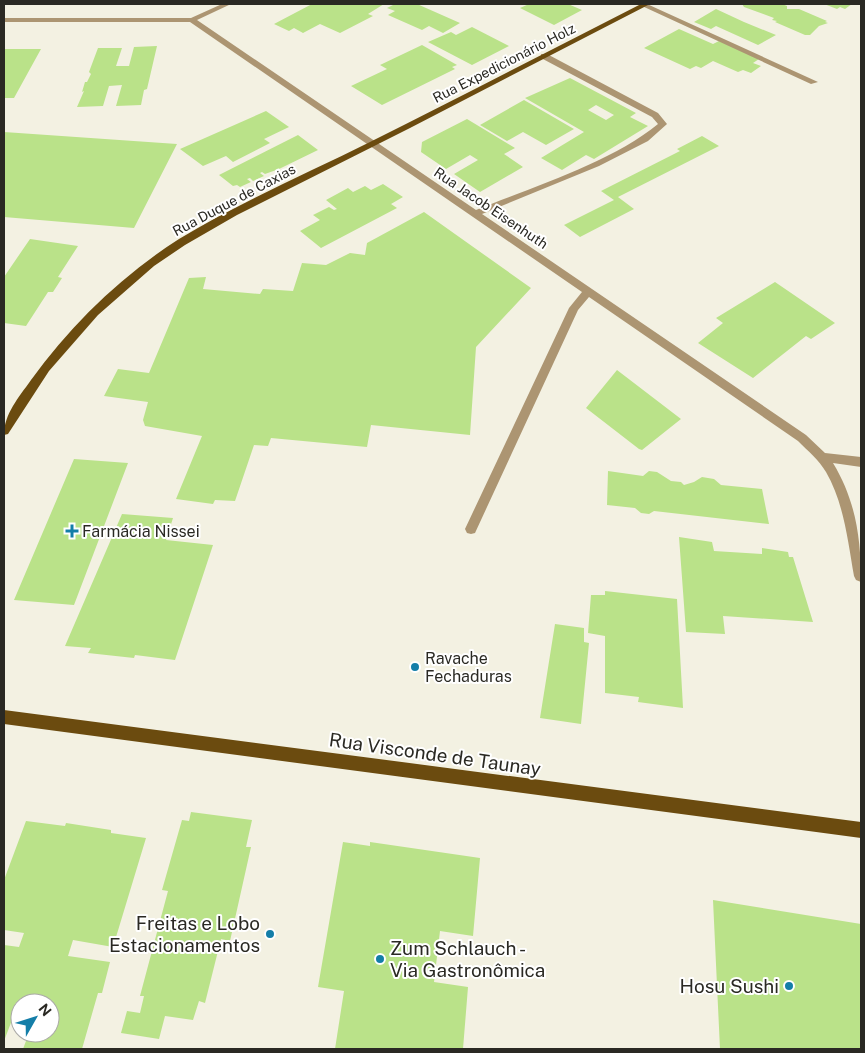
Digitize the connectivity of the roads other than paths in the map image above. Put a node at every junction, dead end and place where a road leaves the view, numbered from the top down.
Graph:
1 (227, 4) edge
2 (645, 4) edge
3 (4, 20) edge
4 (192, 20) junction
5 (544, 56) junction
6 (814, 82) dead end
7 (373, 144) junction
8 (475, 214) junction
9 (588, 291) junction
10 (4, 431) edge
11 (822, 457) junction
12 (861, 462) edge
13 (471, 529) dead end
14 (861, 576) edge
15 (4, 717) edge
16 (861, 830) edge

1 - 4 street
2 - 5 main road, Rua Expedicionário Holz
2 - 6 street
3 - 4 street
4 - 7 street, Rua Jacob Eisenhuth
5 - 7 main road, Rua Expedicionário Holz
5 - 8 street
7 - 8 street, Rua Jacob Eisenhuth
7 - 10 main road, Rua Duque de Caxias
8 - 9 street, Rua Jacob Eisenhuth
9 - 11 street, Rua Jacob Eisenhuth
9 - 13 street
11 - 12 street
11 - 14 street, Rua Jacob Eisenhuth
15 - 16 main road, Rua Visconde de Taunay

